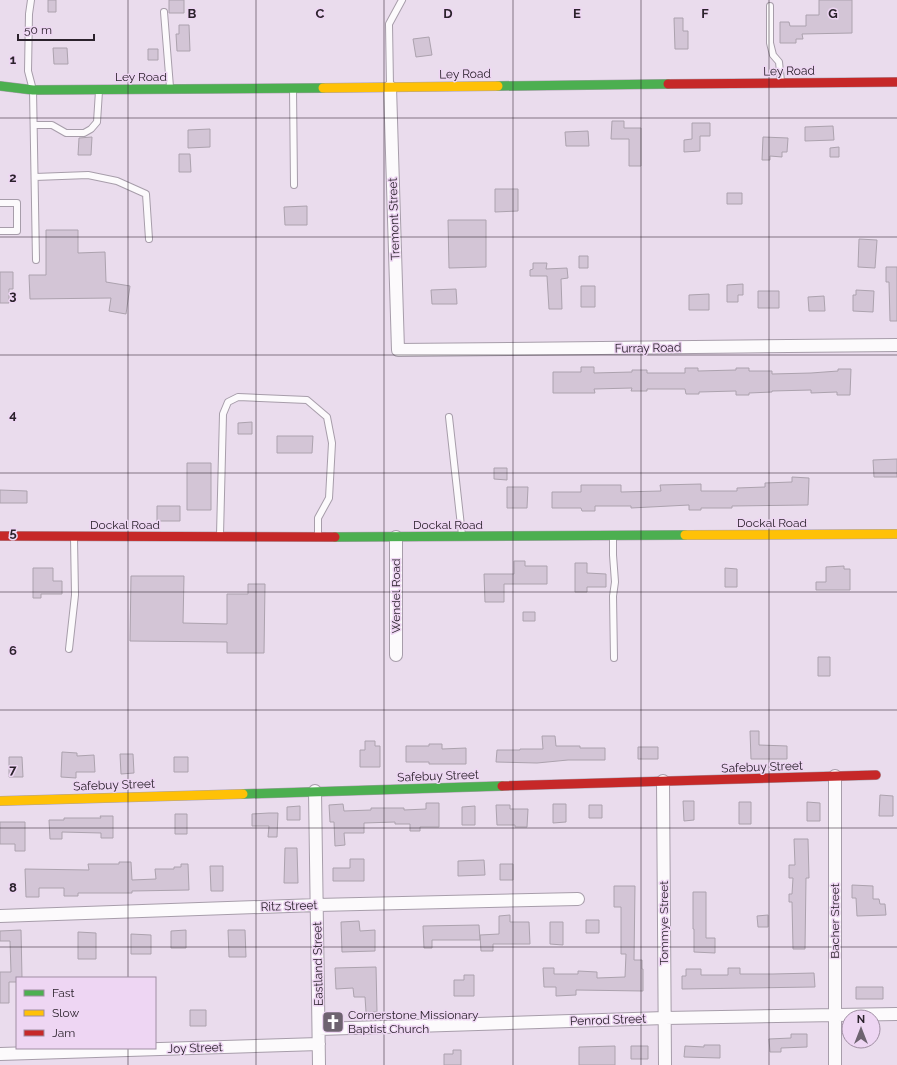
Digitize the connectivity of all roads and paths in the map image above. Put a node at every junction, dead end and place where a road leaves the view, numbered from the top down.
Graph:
1 (31, 0) edge
2 (402, 0) edge
3 (770, 6) dead end
4 (164, 12) dead end
5 (897, 82) edge
6 (781, 83) junction
7 (0, 86) edge
8 (390, 87) junction
9 (293, 88) junction
10 (99, 89) junction
11 (170, 89) junction
12 (33, 90) junction
13 (0, 94) edge
14 (34, 125) junction
15 (35, 177) junction
16 (294, 185) dead end
17 (0, 203) edge
18 (0, 231) edge
19 (149, 239) dead end
20 (36, 260) dead end
21 (897, 345) edge
22 (398, 350) joint
23 (449, 417) dead end
24 (897, 534) edge
25 (0, 536) edge
26 (74, 536) junction
27 (613, 536) junction
28 (220, 537) junction
29 (318, 537) junction
30 (396, 537) junction
31 (462, 537) junction
32 (69, 649) dead end
33 (396, 655) dead end
34 (614, 658) dead end
35 (876, 775) dead end
36 (835, 776) junction
37 (663, 781) junction
38 (315, 791) junction
39 (0, 801) edge
40 (578, 899) dead end
41 (317, 905) junction
42 (0, 916) edge
43 (897, 1014) edge
44 (836, 1015) junction
45 (665, 1018) junction
46 (319, 1029) junction
47 (319, 1044) junction
48 (0, 1054) edge
49 (319, 1065) edge
50 (665, 1065) edge
51 (835, 1065) edge

1 - 12 lane
2 - 8 lane
3 - 6 lane
4 - 11 lane
5 - 6 street, Ley Road
6 - 8 street, Ley Road
7 - 12 street, Ley Road
8 - 9 street, Ley Road
8 - 22 street, Tremont Street
9 - 11 street, Ley Road
9 - 16 lane
10 - 11 street, Ley Road
10 - 12 street, Ley Road
10 - 14 lane
12 - 13 street, Ley Road
12 - 14 lane
14 - 15 lane
15 - 19 lane
15 - 20 lane
17 - 18 lane
21 - 22 street, Furray Road
23 - 31 lane
24 - 27 street, Dockal Road
25 - 26 street, Dockal Road
26 - 28 street, Dockal Road
26 - 32 lane
27 - 31 street, Dockal Road
27 - 34 lane
28 - 29 street, Dockal Road
28 - 29 lane
29 - 30 street, Dockal Road
30 - 31 street, Dockal Road
30 - 33 street, Wendel Road
35 - 36 street, Safebuy Street
36 - 37 street, Safebuy Street
36 - 44 street, Bacher Street
37 - 38 street, Safebuy Street
37 - 45 street, Tommye Street
38 - 39 street, Safebuy Street
38 - 41 street, Eastland Street
40 - 41 street, Ritz Street
41 - 42 street, Ritz Street
41 - 46 street, Eastland Street
43 - 44 street, Penrod Street
44 - 45 street, Penrod Street
44 - 51 street, Bacher Street
45 - 46 street, Penrod Street
45 - 50 street, Tommye Street
46 - 47 street, Eastland Street
47 - 48 street, Joy Street
47 - 49 street, Eastland Street

